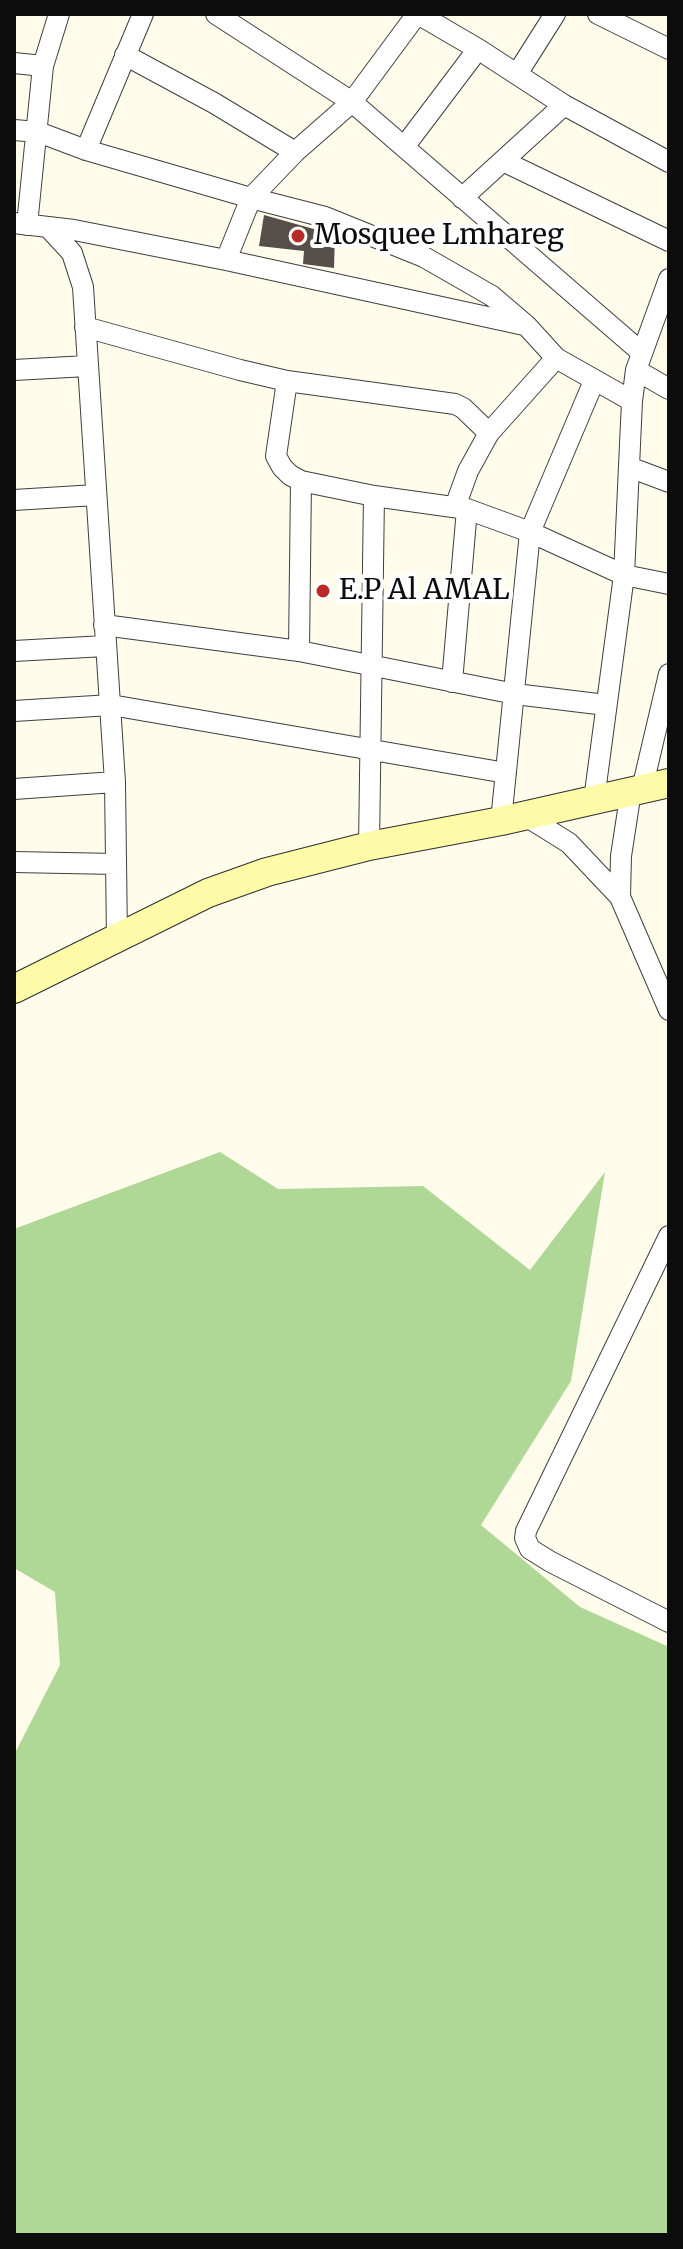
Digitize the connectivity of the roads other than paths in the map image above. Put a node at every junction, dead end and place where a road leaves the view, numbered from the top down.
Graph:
1 (59, 14) edge
2 (143, 14) edge
3 (216, 14) edge
4 (418, 14) edge
5 (555, 14) edge
6 (598, 14) edge
7 (478, 49) junction
8 (669, 49) edge
9 (125, 55) junction
10 (14, 63) edge
11 (43, 66) junction
12 (517, 74) junction
13 (352, 102) junction
14 (564, 105) junction
15 (14, 130) edge
16 (38, 132) junction
17 (404, 147) junction
18 (86, 150) junction
19 (295, 152) junction
20 (505, 162) junction
21 (669, 162) edge
22 (251, 198) junction
23 (462, 198) junction
24 (30, 225) edge
25 (669, 241) edge
26 (226, 260) junction
27 (669, 279) edge
28 (662, 317) edge
29 (526, 325) junction
30 (85, 327) junction
31 (556, 358) junction
32 (638, 361) junction
33 (87, 366) junction
34 (14, 370) edge
35 (287, 381) junction
36 (594, 381) junction
37 (669, 389) edge
38 (632, 401) junction
39 (489, 433) junction
40 (629, 467) junction
41 (301, 481) junction
42 (669, 482) edge
43 (96, 495) junction
44 (374, 496) junction
45 (14, 500) edge
46 (461, 508) junction
47 (530, 532) junction
48 (624, 575) junction
49 (669, 584) edge
50 (104, 625) junction
51 (105, 646) junction
52 (14, 651) edge
53 (299, 651) junction
54 (371, 666) junction
55 (669, 674) edge
56 (452, 682) junction
57 (515, 694) junction
58 (111, 705) junction
59 (606, 705) junction
60 (14, 711) edge
61 (369, 750) junction
62 (506, 773) junction
63 (115, 782) junction
64 (647, 788) edge
65 (14, 789) edge
66 (594, 800) junction
67 (512, 818) junction
68 (369, 846) junction
69 (14, 862) edge
70 (116, 864) junction
71 (620, 897) junction
72 (117, 939) junction
73 (14, 989) edge
74 (669, 1010) edge
75 (669, 1236) edge
76 (669, 1622) edge

1 - 11 street
2 - 9 street
3 - 13 street
4 - 7 street
4 - 13 street
5 - 12 street
6 - 8 street
7 - 12 street
7 - 17 street
9 - 18 street
9 - 19 street
10 - 11 street
11 - 16 street
12 - 14 street
13 - 17 street
13 - 19 street
14 - 20 street
14 - 21 street
15 - 16 street
16 - 18 street
16 - 24 street
17 - 23 street
18 - 22 street
19 - 22 street
20 - 23 street
20 - 25 street
22 - 26 street
22 - 29 street
23 - 32 street
24 - 26 street
24 - 30 street
26 - 29 street
27 - 28 street
28 - 32 street
29 - 31 street
30 - 33 street
30 - 35 street
31 - 36 street
31 - 39 street
32 - 37 street
32 - 38 street
33 - 34 street
33 - 43 street
35 - 39 street
35 - 41 street
36 - 38 street
36 - 47 street
38 - 40 street
39 - 46 street
40 - 42 street
40 - 48 street
41 - 44 street
41 - 53 street
43 - 45 street
43 - 50 street
44 - 46 street
44 - 54 street
46 - 47 street
46 - 56 street
47 - 48 street
47 - 57 street
48 - 49 street
48 - 59 street
50 - 51 street
50 - 53 street
51 - 52 street
51 - 58 street
53 - 54 street
54 - 56 street
54 - 61 street
55 - 64 street
56 - 57 street
57 - 59 street
57 - 62 street
58 - 60 street
58 - 61 street
58 - 63 street
59 - 66 street
61 - 62 street
61 - 68 street
62 - 67 street
63 - 65 street
63 - 70 street
64 - 66 main road
64 - 71 street
66 - 67 main road
67 - 68 main road
67 - 71 street
68 - 72 main road
69 - 70 street
70 - 72 street
71 - 74 street
72 - 73 main road
75 - 76 street

